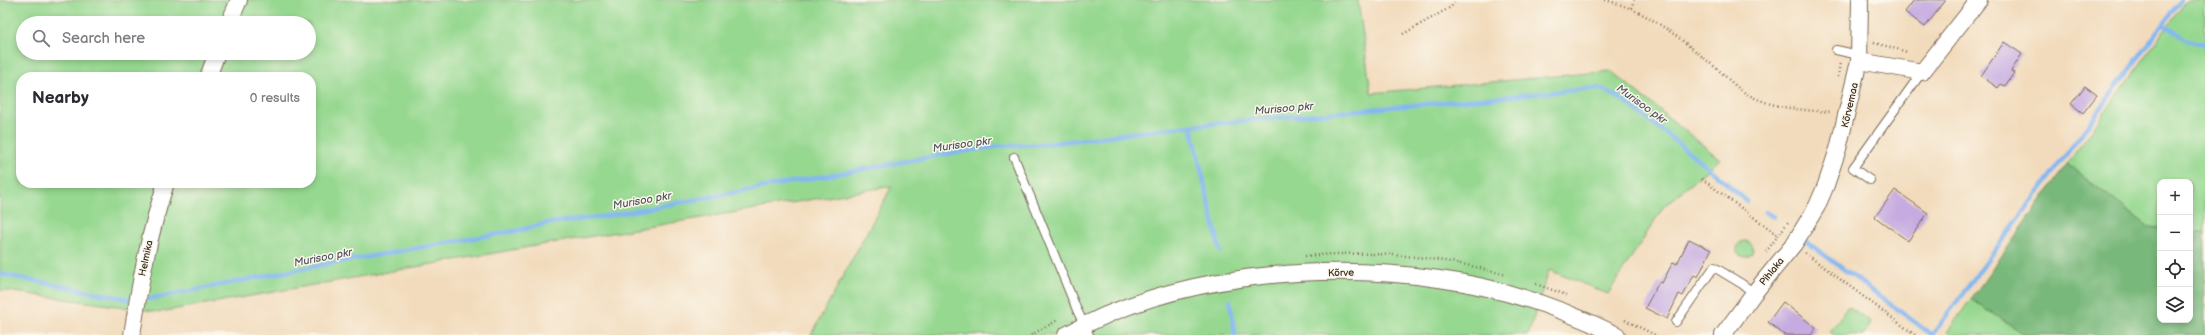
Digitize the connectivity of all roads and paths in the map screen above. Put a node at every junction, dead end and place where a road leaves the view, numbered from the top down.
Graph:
1 (238, 0) edge
2 (1456, 0) edge
3 (1605, 0) edge
4 (1634, 0) edge
5 (1860, 0) edge
6 (1979, 0) edge
7 (1630, 8) junction
8 (232, 16) edge
9 (1403, 34) dead end
10 (1860, 39) junction
11 (1839, 51) joint
12 (1859, 58) junction
13 (1933, 59) junction
14 (214, 60) edge
15 (210, 72) edge
16 (1922, 72) junction
17 (1837, 82) dead end
18 (1834, 105) dead end
19 (1832, 112) junction
20 (1830, 120) dead end
21 (1014, 157) dead end
22 (1702, 179) dead end
23 (1870, 180) dead end
24 (164, 188) edge
25 (1817, 206) joint
26 (1790, 218) dead end
27 (1778, 235) junction
28 (1794, 244) junction
29 (1764, 253) dead end
30 (1754, 293) junction
31 (1676, 322) dead end
32 (1087, 330) edge
33 (132, 335) edge
34 (1066, 335) edge
35 (1618, 335) edge
36 (1724, 335) edge
37 (1915, 335) edge

1 - 8 street
2 - 9 path
3 - 7 path
4 - 7 path
5 - 10 street, Kõrvemaa
6 - 13 street
7 - 19 path
10 - 12 street, Kõrvemaa
10 - 13 path
11 - 12 lane
11 - 17 path
12 - 16 street
12 - 25 street, Kõrvemaa
13 - 16 street
14 - 15 street
16 - 23 lane
18 - 19 path
19 - 20 path
21 - 32 lane
22 - 27 path
24 - 33 street, Helmika
25 - 28 street, Pihlaka
26 - 27 path
27 - 28 path
27 - 29 path
28 - 30 street, Pihlaka
28 - 37 path
30 - 31 lane
30 - 36 street, Pihlaka
32 - 34 street, Kõrve
32 - 35 street, Kõrve

